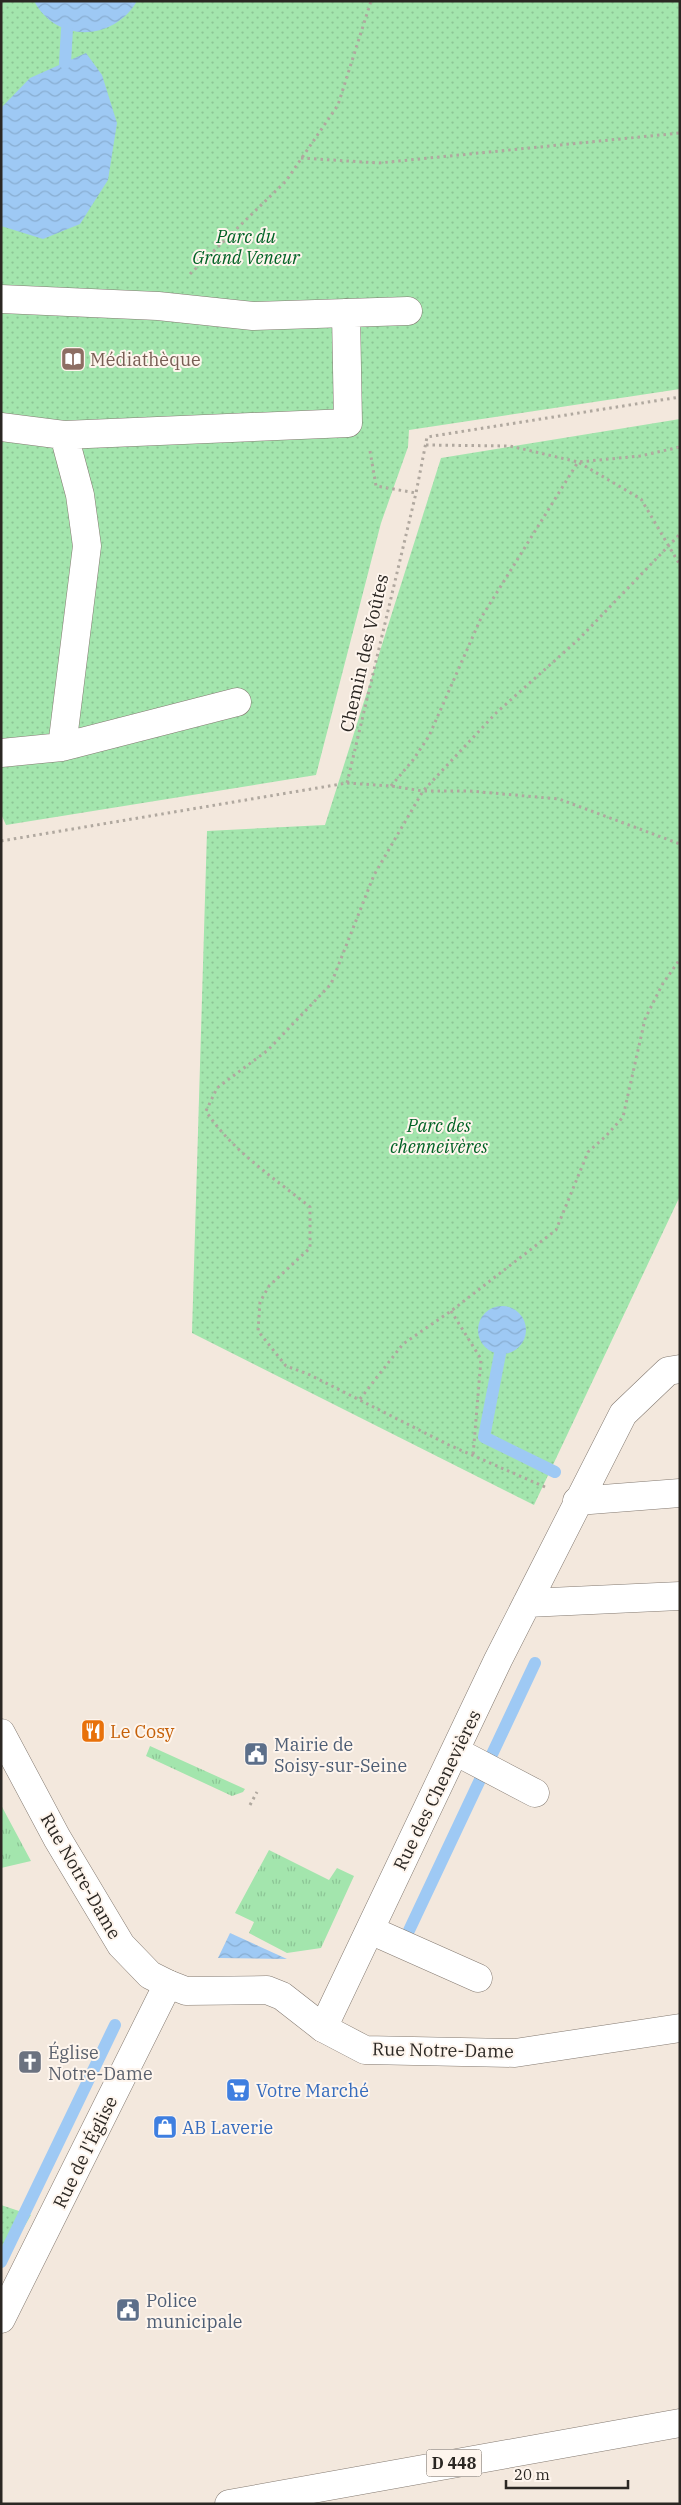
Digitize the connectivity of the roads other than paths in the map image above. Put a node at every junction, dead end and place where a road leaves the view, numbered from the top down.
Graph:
1 (1, 299) edge
2 (408, 311) dead end
3 (346, 314) junction
4 (1, 427) edge
5 (64, 435) junction
6 (236, 702) dead end
7 (62, 747) junction
8 (1, 753) edge
9 (680, 1370) edge
10 (680, 1493) edge
11 (578, 1501) junction
12 (680, 1596) edge
13 (527, 1603) junction
14 (1, 1733) edge
15 (455, 1752) junction
16 (534, 1793) dead end
17 (370, 1930) junction
18 (478, 1978) dead end
19 (168, 1984) junction
20 (323, 2028) junction
21 (680, 2028) edge
22 (1, 2319) edge
23 (680, 2423) edge
24 (229, 2504) edge

1 - 3 main road
2 - 3 main road
3 - 5 main road
4 - 5 main road
5 - 7 main road
6 - 7 main road
7 - 8 main road
9 - 11 main road, Rue des Chenevières
10 - 11 main road
11 - 13 main road, Rue des Chenevières
12 - 13 main road
13 - 15 main road, Rue des Chenevières
14 - 19 main road, Rue Notre-Dame
15 - 16 main road
15 - 17 main road, Rue des Chenevières
17 - 18 main road
17 - 20 main road, Rue des Chenevières
19 - 20 main road, Rue Notre-Dame
19 - 22 main road, Rue de l'Église
20 - 21 main road, Rue Notre-Dame
23 - 24 main road, D 448

